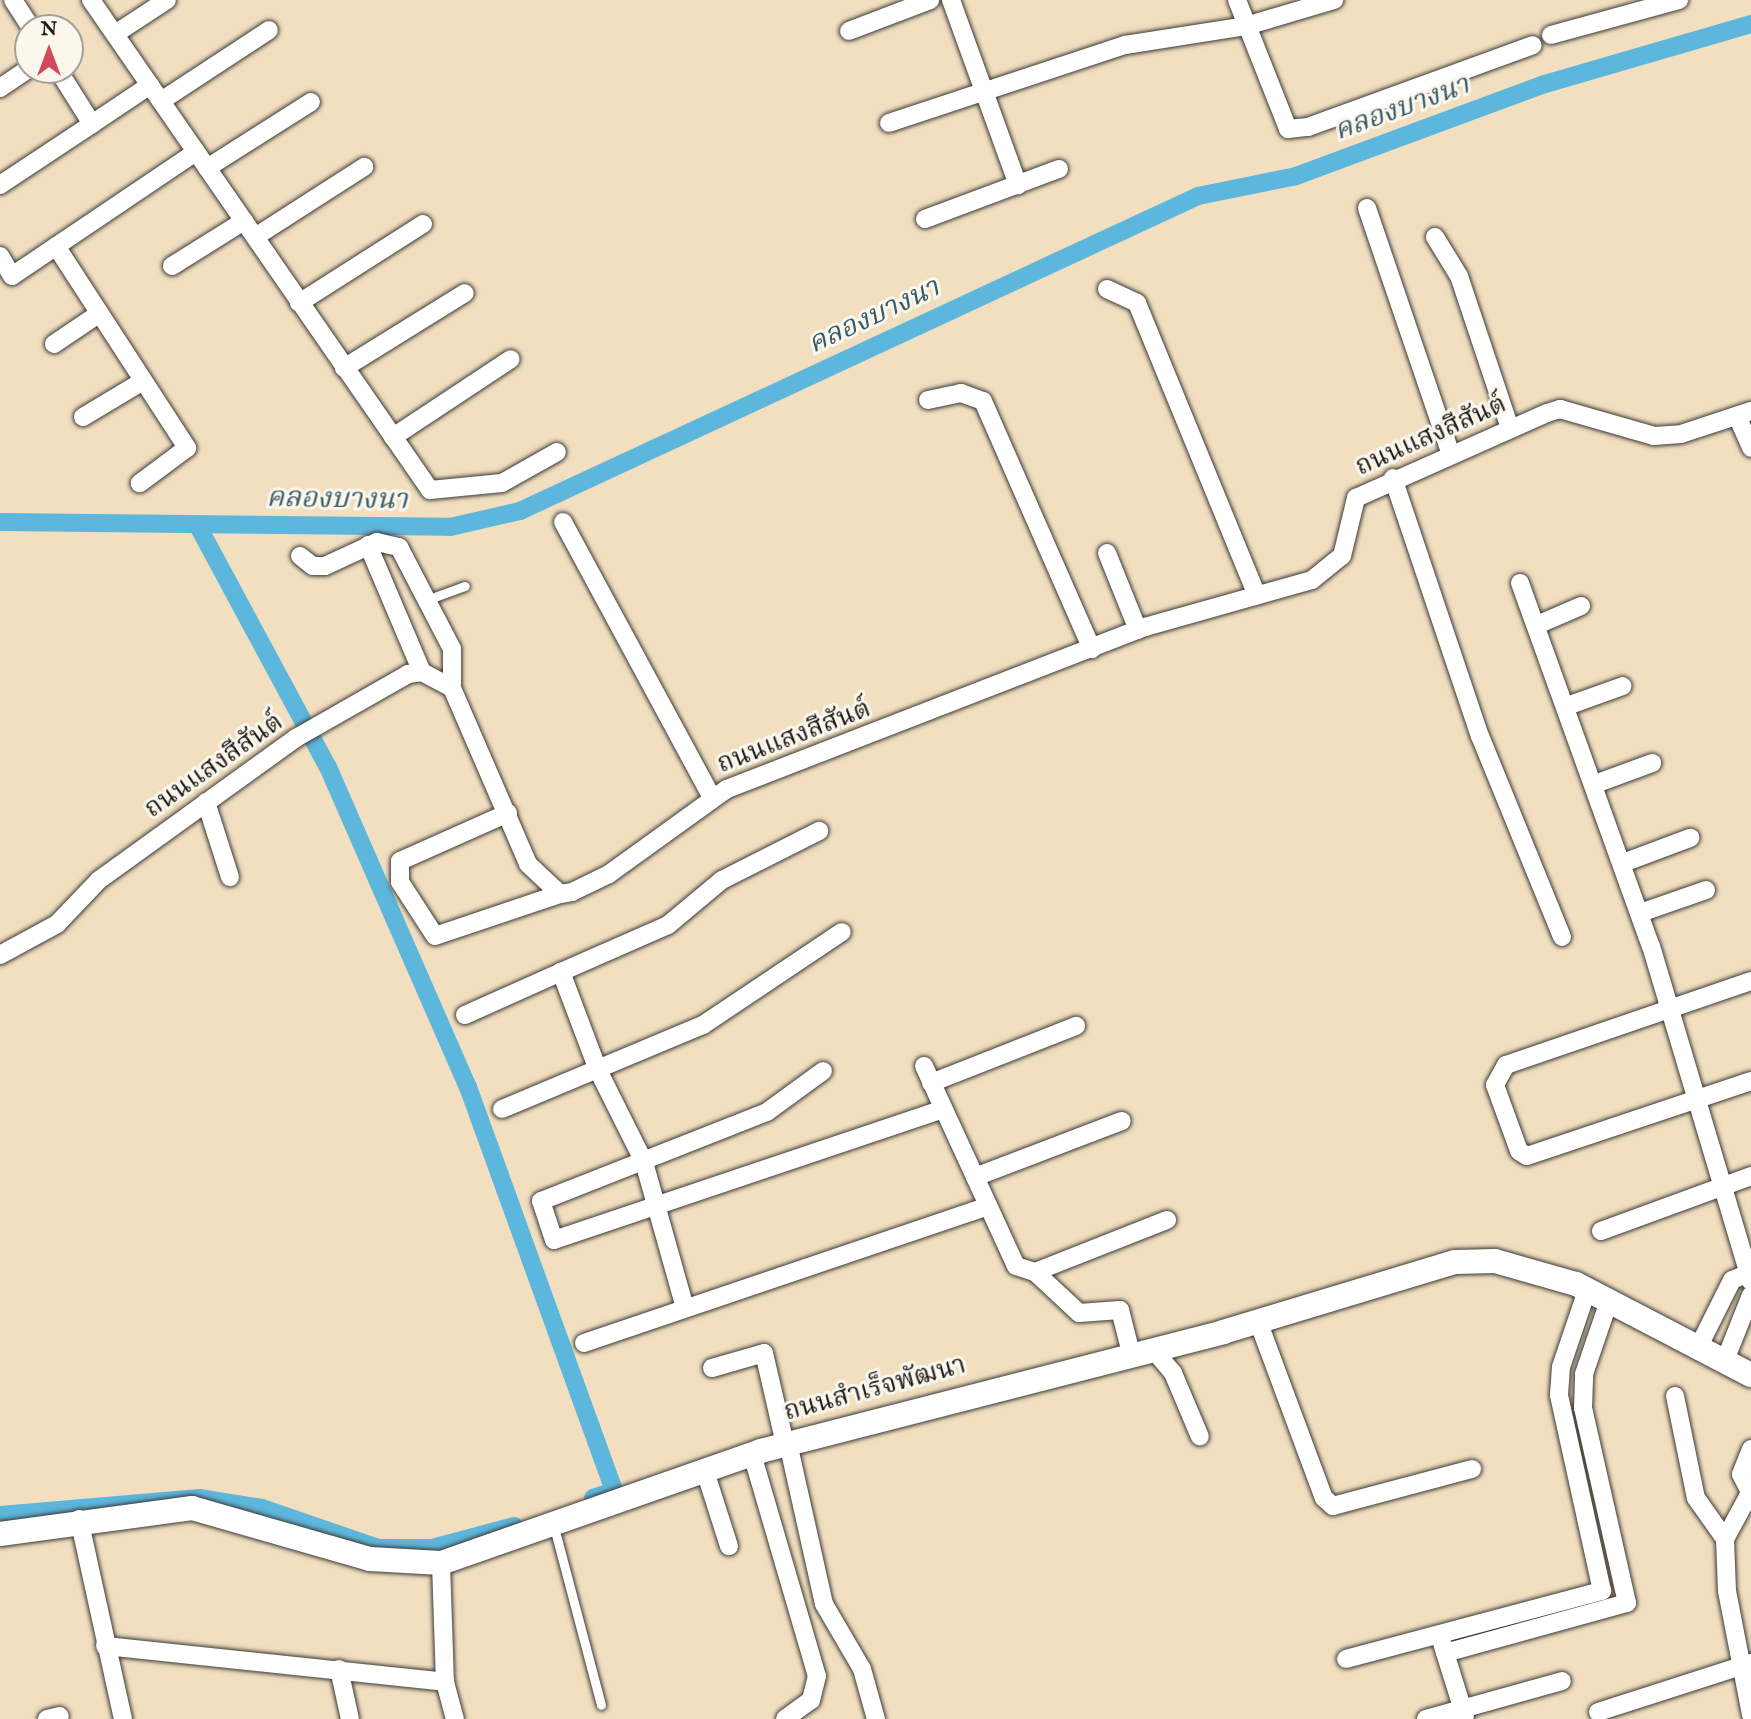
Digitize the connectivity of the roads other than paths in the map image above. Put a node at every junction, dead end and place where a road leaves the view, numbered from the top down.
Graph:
1 (91, 0) edge
2 (167, 0) edge
3 (930, 0) edge
4 (951, 0) edge
5 (1237, 0) edge
6 (1334, 0) edge
7 (1679, 0) edge
8 (1246, 26) junction
9 (269, 30) dead end
10 (849, 31) dead end
11 (115, 34) junction
12 (1551, 35) dead end
13 (1534, 45) dead end
14 (67, 84) edge
15 (150, 85) junction
16 (985, 90) junction
17 (161, 101) junction
18 (311, 102) dead end
19 (889, 123) dead end
20 (92, 124) junction
21 (196, 152) junction
22 (364, 167) dead end
23 (207, 168) junction
24 (1059, 169) dead end
25 (0, 185) edge
26 (1017, 185) junction
27 (1367, 208) dead end
28 (925, 219) dead end
29 (244, 222) junction
30 (423, 224) dead end
31 (255, 237) junction
32 (1435, 237) dead end
33 (56, 246) junction
34 (0, 257) edge
35 (172, 265) dead end
36 (1107, 289) dead end
37 (465, 293) dead end
38 (299, 303) junction
39 (100, 313) junction
40 (54, 344) dead end
41 (511, 359) dead end
42 (344, 368) junction
43 (143, 381) junction
44 (928, 400) dead end
45 (1744, 413) edge
46 (83, 417) dead end
47 (1510, 428) junction
48 (393, 437) junction
49 (1751, 448) edge
50 (557, 452) dead end
51 (1451, 455) junction
52 (1393, 478) junction
53 (140, 483) dead end
54 (563, 522) dead end
55 (368, 545) junction
56 (1107, 554) dead end
57 (300, 556) dead end
58 (1520, 583) dead end
59 (465, 586) dead end
60 (1257, 595) junction
61 (429, 600) junction
62 (1581, 606) dead end
63 (1537, 625) junction
64 (1138, 630) junction
65 (1093, 649) junction
66 (422, 672) junction
67 (1623, 686) dead end
68 (452, 688) junction
69 (1567, 706) junction
70 (1652, 763) dead end
71 (1595, 784) junction
72 (712, 798) junction
73 (206, 802) junction
74 (508, 813) junction
75 (819, 831) dead end
76 (1690, 838) dead end
77 (1623, 863) junction
78 (230, 877) dead end
79 (1706, 890) dead end
80 (560, 894) junction
81 (1640, 913) junction
82 (842, 932) dead end
83 (1562, 937) dead end
84 (0, 955) edge
85 (561, 972) junction
86 (1751, 981) edge
87 (1665, 1009) junction
88 (465, 1015) dead end
89 (1076, 1027) dead end
90 (598, 1070) junction
91 (823, 1071) dead end
92 (1751, 1081) edge
93 (1693, 1101) junction
94 (502, 1109) dead end
95 (944, 1109) junction
96 (1122, 1121) dead end
97 (644, 1162) junction
98 (1751, 1176) edge
99 (975, 1177) junction
100 (1719, 1188) junction
101 (656, 1206) junction
102 (988, 1206) junction
103 (1167, 1220) dead end
104 (1601, 1231) dead end
105 (1035, 1272) junction
106 (1746, 1274) edge
107 (1598, 1295) junction
108 (1751, 1295) edge
109 (685, 1308) junction
110 (1258, 1321) junction
111 (584, 1343) dead end
112 (1698, 1348) junction
113 (1142, 1351) junction
114 (1724, 1363) junction
115 (712, 1368) dead end
116 (1751, 1375) edge
117 (1675, 1396) dead end
118 (1200, 1437) dead end
119 (787, 1444) junction
120 (1751, 1449) edge
121 (752, 1454) junction
122 (1472, 1469) dead end
123 (705, 1471) junction
124 (1599, 1476) junction
125 (1577, 1481) junction
126 (1750, 1492) edge
127 (79, 1519) junction
128 (564, 1523) junction
129 (0, 1534) edge
130 (1725, 1539) junction
131 (729, 1546) dead end
132 (441, 1563) junction
133 (1602, 1591) junction
134 (1627, 1603) junction
135 (1439, 1633) junction
136 (105, 1646) junction
137 (1445, 1653) junction
138 (1346, 1659) dead end
139 (1745, 1665) edge
140 (339, 1669) junction
141 (1562, 1681) dead end
142 (445, 1682) junction
143 (601, 1705) dead end
144 (1598, 1712) dead end
145 (1464, 1714) edge
146 (1751, 1715) edge
147 (123, 1719) edge
148 (350, 1719) edge
149 (455, 1719) edge
150 (785, 1719) edge
151 (877, 1719) edge
152 (1426, 1719) edge

1 - 11 street
2 - 11 street
3 - 10 street
4 - 16 street
5 - 8 street
6 - 8 street
7 - 12 street
8 - 13 street
8 - 16 street
9 - 17 street
11 - 15 street
14 - 20 street
15 - 17 street
15 - 20 street
16 - 19 street
16 - 26 street
17 - 21 street
18 - 23 street
20 - 25 street
21 - 23 street
21 - 33 street
22 - 31 street
23 - 29 street
24 - 26 street
26 - 28 street
27 - 51 street
29 - 31 street
29 - 35 street
30 - 38 street
31 - 38 street
32 - 47 street
33 - 34 street
33 - 39 street
36 - 60 street
37 - 42 street
38 - 42 street
39 - 40 street
39 - 43 street
41 - 48 street
42 - 48 street
43 - 46 street
43 - 53 street
44 - 65 street
45 - 47 street, ถนนแสงสีสันต์
45 - 49 street
47 - 51 street, ถนนแสงสีสันต์
48 - 50 street
51 - 52 street, ถนนแสงสีสันต์
52 - 60 street, ถนนแสงสีสันต์
52 - 83 street
54 - 72 street
55 - 57 street
55 - 61 street
55 - 66 street
56 - 64 street
58 - 63 street
59 - 61 lane
60 - 64 street, ถนนแสงสีสันต์
61 - 68 street
62 - 63 street
63 - 69 street
64 - 65 street, ถนนแสงสีสันต์
65 - 72 street, ถนนแสงสีสันต์
66 - 68 street
66 - 73 street, ถนนแสงสีสันต์
67 - 69 street
68 - 74 street
69 - 71 street
70 - 71 street
71 - 77 street
72 - 80 street, ถนนแสงสีสันต์
73 - 78 street
73 - 84 street, ถนนแสงสีสันต์
74 - 80 street
74 - 80 street, ถนนแสงสีสันต์
75 - 85 street
76 - 77 street
77 - 81 street
79 - 81 street
81 - 87 street
82 - 90 street
85 - 88 street
85 - 90 street
86 - 87 street
87 - 93 street
87 - 93 street
89 - 95 street
90 - 94 street
90 - 97 street
91 - 97 street
92 - 93 street
93 - 100 street
95 - 99 street
95 - 101 street
96 - 99 street
97 - 101 street
97 - 101 street
98 - 100 street
99 - 102 street
100 - 104 street
100 - 106 street
101 - 109 street
102 - 105 street
102 - 109 street
103 - 105 street
105 - 113 street
106 - 112 street
107 - 110 street, ถนนสำเร็จพัฒนา
107 - 112 street, ถนนสำเร็จพัฒนา
107 - 124 street
107 - 125 street
108 - 114 street
109 - 111 street
110 - 113 street, ถนนสำเร็จพัฒนา
110 - 122 street
112 - 114 street, ถนนสำเร็จพัฒนา
113 - 118 street
113 - 119 street, ถนนสำเร็จพัฒนา
114 - 116 street, ถนนสำเร็จพัฒนา
115 - 119 street
117 - 130 street
119 - 121 street, ถนนสำเร็จพัฒนา
119 - 151 street
120 - 126 street
121 - 123 street, ถนนสำเร็จพัฒนา
121 - 150 street
123 - 128 street, ถนนสำเร็จพัฒนา
123 - 131 street
124 - 125 street
124 - 134 street
125 - 133 street
126 - 130 street
127 - 129 street, ถนนสำเร็จพัฒนา
127 - 132 street, ถนนสำเร็จพัฒนา
127 - 136 street
128 - 132 street, ถนนสำเร็จพัฒนา
128 - 143 lane
130 - 139 street
132 - 142 street
133 - 134 street
133 - 135 street
134 - 137 street
135 - 137 street
135 - 138 street
136 - 140 street
136 - 147 street
137 - 145 street
139 - 144 street
139 - 146 street
140 - 142 street
140 - 148 street
141 - 145 street
142 - 149 street
145 - 152 street

